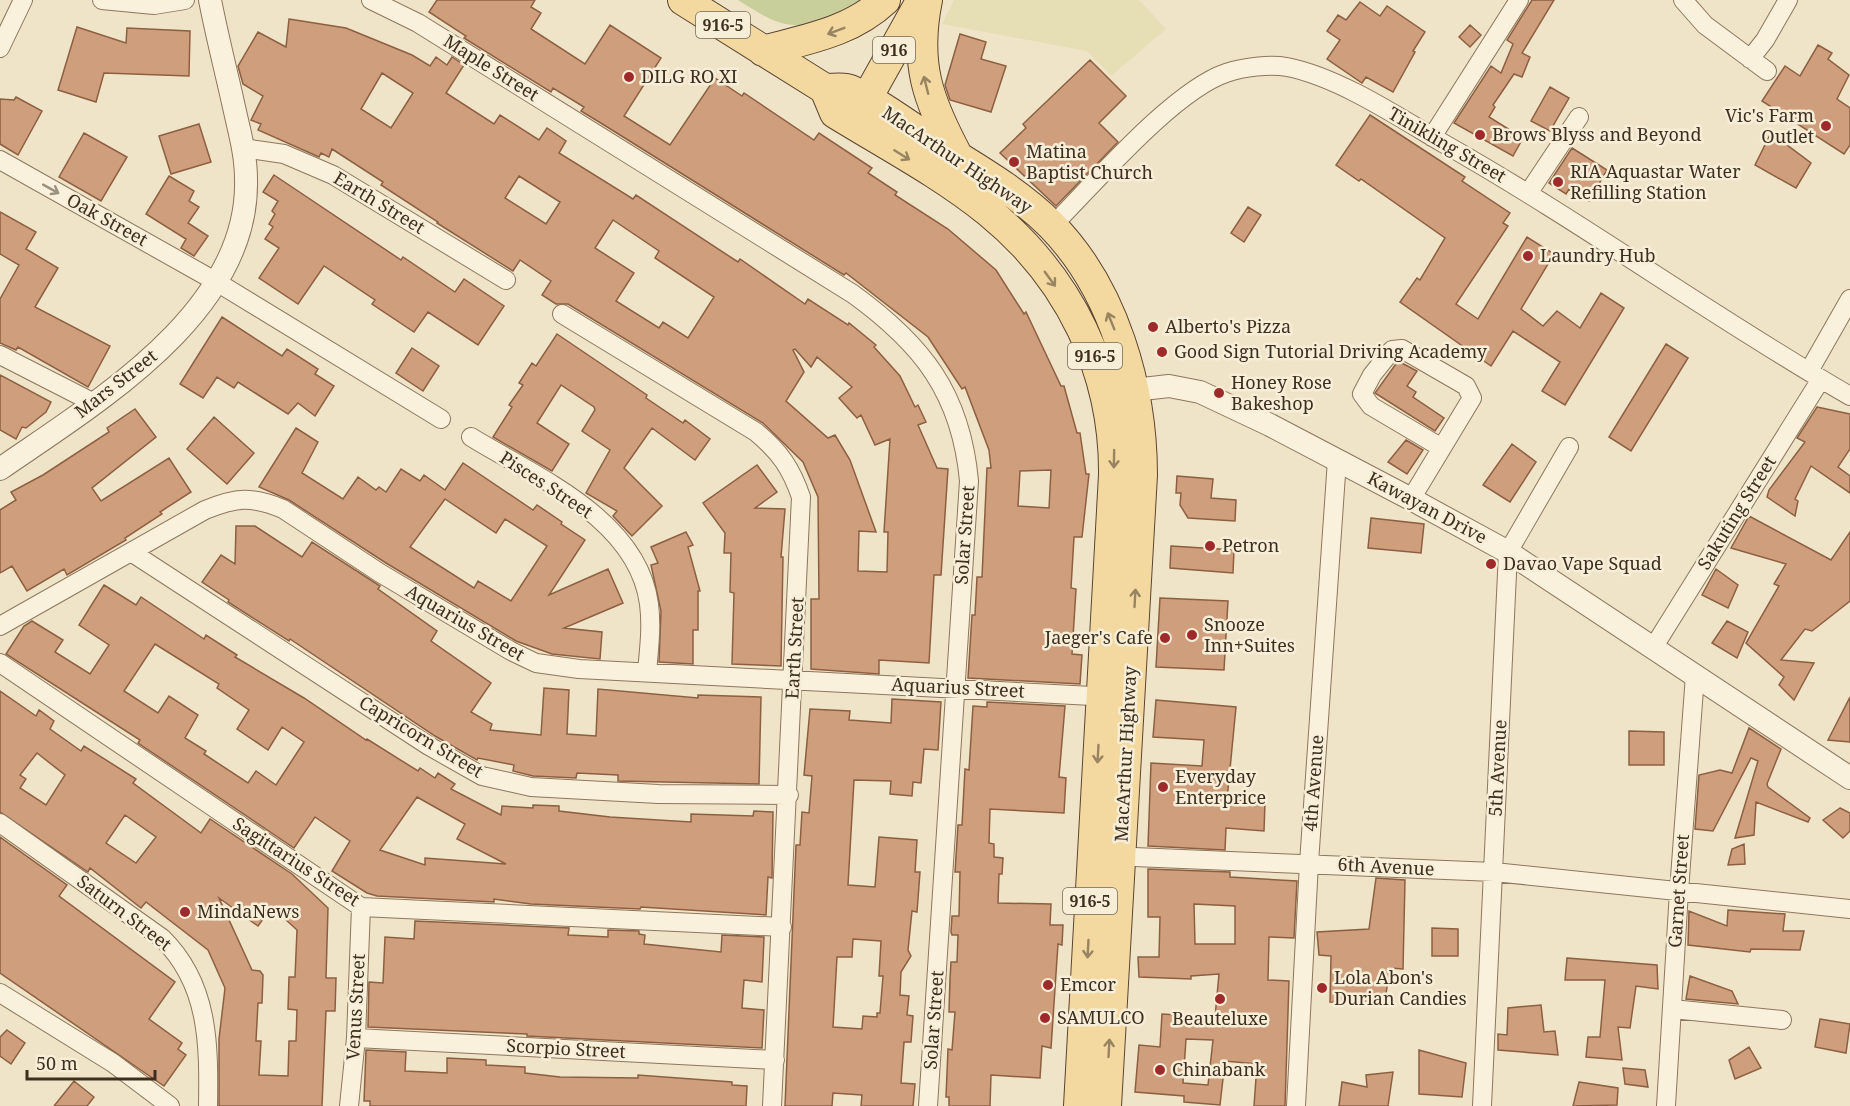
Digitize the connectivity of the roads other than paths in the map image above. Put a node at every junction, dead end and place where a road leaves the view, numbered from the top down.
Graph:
1 (23, 0) edge
2 (102, 0) edge
3 (185, 0) edge
4 (210, 0) edge
5 (371, 0) edge
6 (683, 0) edge
7 (885, 0) edge
8 (898, 0) edge
9 (921, 0) edge
10 (927, 0) edge
11 (1519, 0) edge
12 (1683, 0) edge
13 (1788, 0) edge
14 (0, 48) edge
15 (763, 51) junction
16 (1750, 59) junction
17 (1767, 71) dead end
18 (846, 103) junction
19 (1579, 117) dead end
20 (1432, 137) junction
21 (608, 141) joint
22 (243, 148) junction
23 (958, 157) junction
24 (0, 160) edge
25 (1529, 192) junction
26 (1052, 226) junction
27 (506, 280) dead end
28 (215, 281) junction
29 (1850, 299) edge
30 (562, 314) dead end
31 (0, 355) edge
32 (1815, 375) junction
33 (1134, 390) junction
34 (1850, 396) edge
35 (94, 403) junction
36 (441, 419) dead end
37 (471, 437) dead end
38 (1569, 447) dead end
39 (1442, 448) junction
40 (1337, 460) junction
41 (0, 469) edge
42 (1411, 499) junction
43 (131, 552) junction
44 (1508, 552) junction
45 (0, 626) edge
46 (1653, 648) junction
47 (0, 663) edge
48 (647, 672) junction
49 (1695, 675) junction
50 (794, 680) junction
51 (955, 687) junction
52 (1115, 697) junction
53 (1850, 778) edge
54 (789, 795) junction
55 (0, 823) edge
56 (1107, 856) junction
57 (1309, 863) junction
58 (1494, 872) junction
59 (1679, 891) junction
60 (360, 907) junction
61 (1850, 909) edge
62 (782, 927) junction
63 (0, 993) edge
64 (1672, 1009) junction
65 (1782, 1020) dead end
66 (356, 1038) junction
67 (775, 1060) junction
68 (170, 1106) edge
69 (208, 1106) edge
70 (349, 1106) edge
71 (772, 1106) edge
72 (928, 1106) edge
73 (1079, 1106) edge
74 (1106, 1106) edge
75 (1296, 1106) edge
76 (1482, 1106) edge
77 (1666, 1106) edge

1 - 14 street
2 - 3 street
4 - 22 street, Mars Street
5 - 21 street, Maple Street
6 - 15 main road, MacArthur Highway / 916-5
7 -> 15 main road
8 - 18 main road, 916
9 - 18 main road, 916
23 -> 10 main road
11 - 20 street
12 - 16 street
13 - 16 street
15 - 18 main road, MacArthur Highway / 916-5
16 - 17 street
18 - 23 main road, MacArthur Highway / 916-5
18 -> 52 main road, MacArthur Highway / 916-5
19 - 25 street
20 - 25 street, Tinikling Street
20 - 26 street, Tinikling Street
21 - 51 street, Solar Street
22 - 27 street, Earth Street
22 - 28 street, Mars Street
23 - 26 main road, MacArthur Highway / 916-5
24 -> 28 street, Oak Street
25 - 32 street, Tinikling Street
33 -> 26 main road, MacArthur Highway / 916-5
28 - 35 street, Mars Street
28 - 36 street
29 - 32 street, Sakuting Street
30 - 50 street, Earth Street
31 - 35 street
32 - 34 street, Tinikling Street
32 - 46 street, Sakuting Street
33 - 40 street, Kawayan Drive
52 -> 33 main road, MacArthur Highway / 916-5
35 - 41 street, Mars Street
37 - 48 street, Pisces Street
38 - 44 street, 5th Avenue
39 - 39 street
39 - 42 street
40 - 42 street, Kawayan Drive
40 - 57 street, 4th Avenue
42 - 44 street, Kawayan Drive
43 - 45 street, Aquarius Street
43 - 48 street, Aquarius Street
43 - 54 street, Capricorn Street
44 - 46 street, Kawayan Drive
44 - 58 street, 5th Avenue
46 - 49 street, Kawayan Drive
47 - 60 street, Sagittarius Street
48 - 50 street, Aquarius Street
49 - 53 street, Kawayan Drive
49 - 59 street, Garnet Street
50 - 51 street, Aquarius Street
50 - 54 street, Earth Street
51 - 52 street, Aquarius Street
51 - 72 street, Solar Street
52 - 56 main road, MacArthur Highway / 916-5
54 - 62 street, Earth Street
55 - 69 street, Saturn Street
56 - 57 street, 6th Avenue
56 -> 73 main road, MacArthur Highway / 916-5
74 -> 56 main road, MacArthur Highway / 916-5
57 - 58 street, 6th Avenue
57 - 75 street, 4th Avenue
58 - 59 street, 6th Avenue
58 - 76 street, 5th Avenue
59 - 61 street, 6th Avenue
59 - 64 street, Garnet Street
60 - 62 street, Sagittarius Street
60 - 66 street, Venus Street
62 - 67 street, Earth Street
63 - 68 street
64 - 65 street
64 - 77 street, Garnet Street
66 - 67 street, Scorpio Street
66 - 70 street, Venus Street
67 - 71 street, Earth Street

